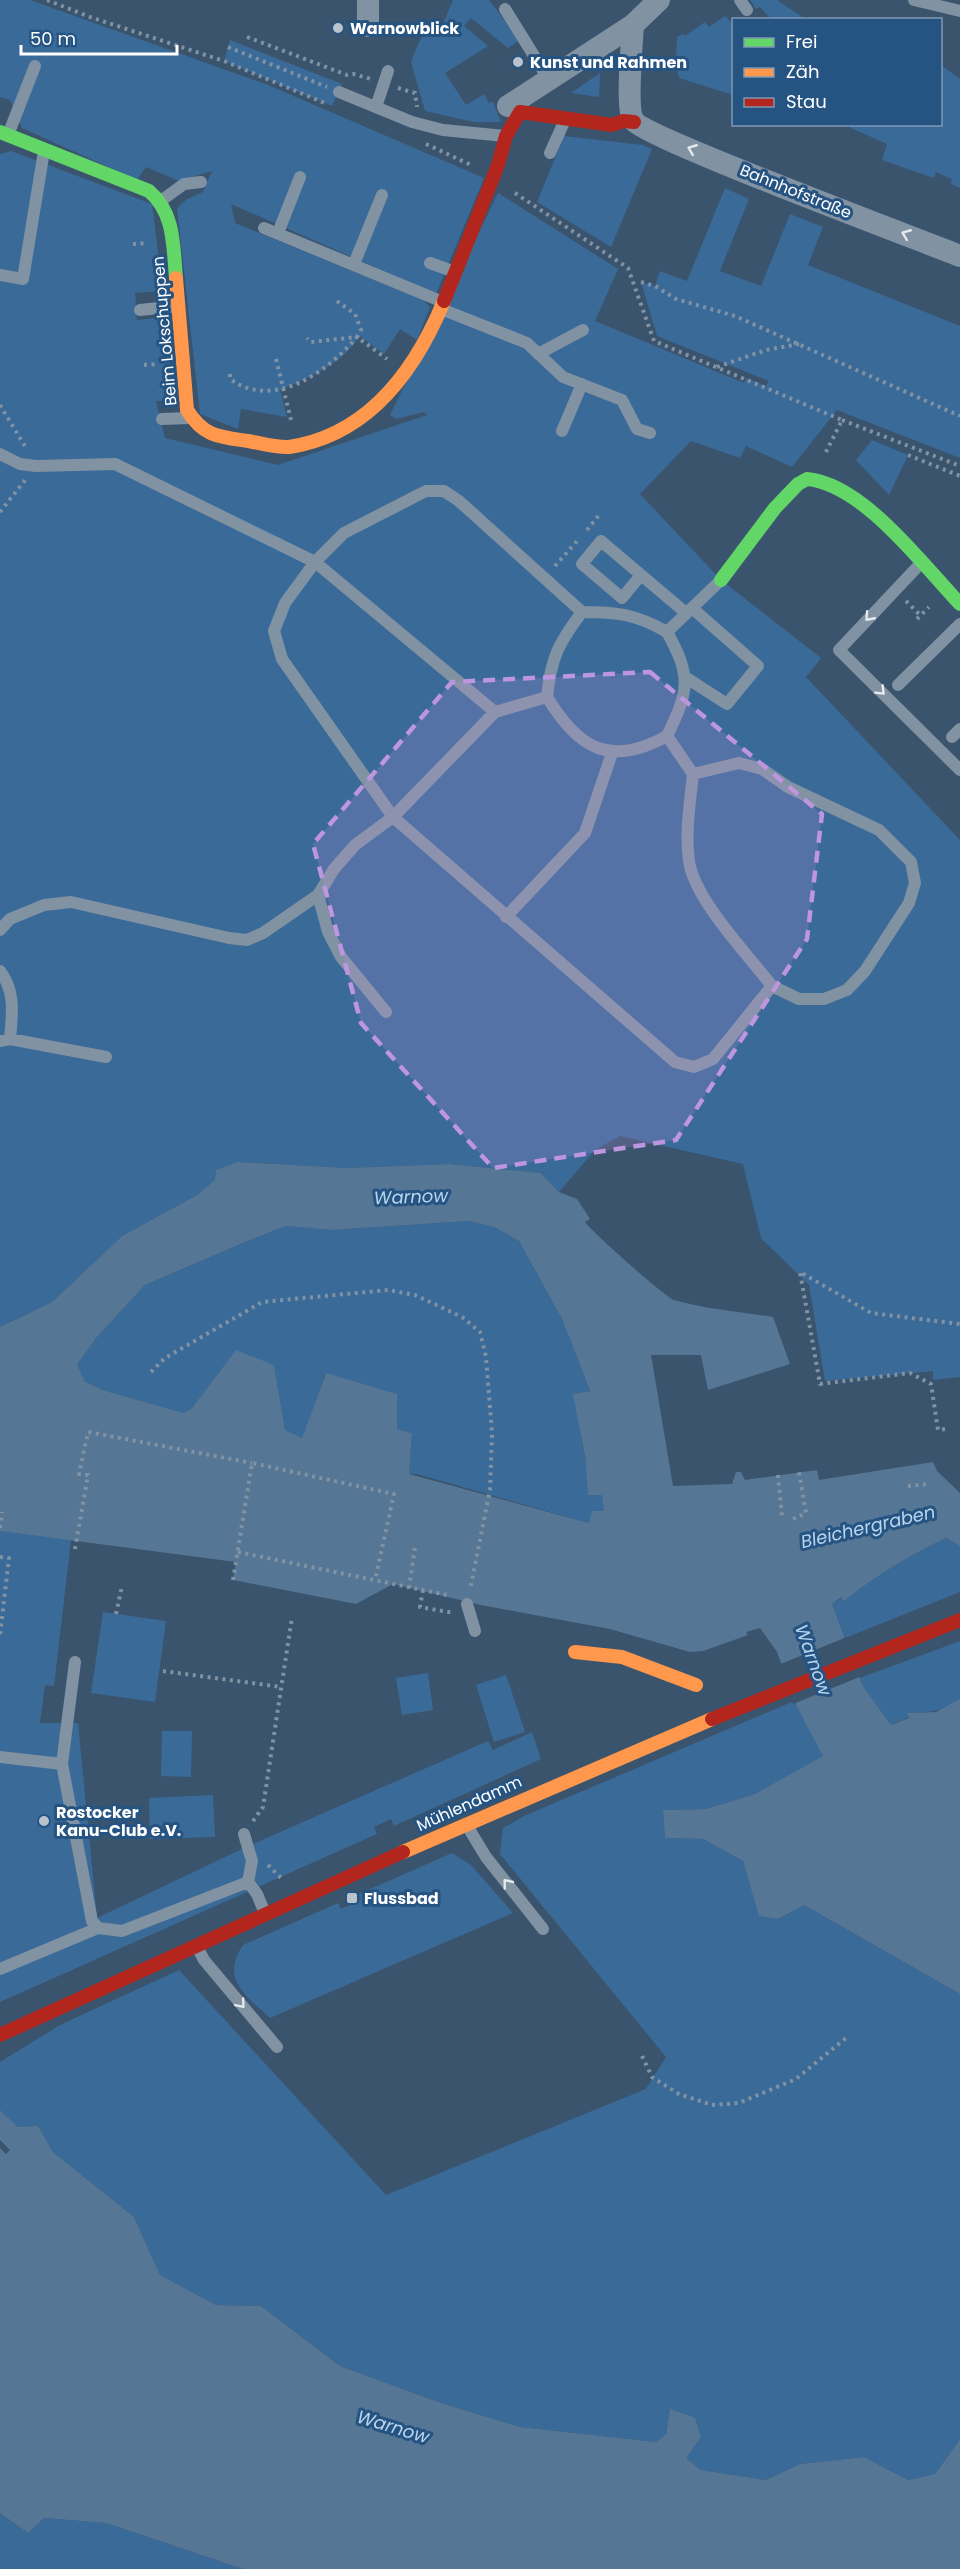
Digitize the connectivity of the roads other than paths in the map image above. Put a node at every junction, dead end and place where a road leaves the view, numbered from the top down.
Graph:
1 (368, 0) edge
2 (659, 0) edge
3 (914, 0) edge
4 (505, 9) dead end
5 (960, 11) edge
6 (633, 25) junction
7 (368, 26) dead end
8 (35, 66) dead end
9 (388, 71) dead end
10 (549, 80) junction
11 (339, 92) road end
12 (508, 106) dead end
13 (376, 107) junction
14 (535, 114) junction
15 (565, 118) junction
16 (634, 122) junction
17 (4, 134) edge
18 (506, 136) junction
19 (44, 150) junction
20 (550, 153) dead end
21 (300, 177) dead end
22 (201, 182) dead end
23 (382, 195) dead end
24 (161, 201) junction
25 (264, 228) dead end
26 (278, 233) junction
27 (960, 256) edge
28 (430, 262) dead end
29 (354, 264) junction
30 (455, 272) junction
31 (0, 275) edge
32 (178, 306) junction
33 (442, 306) junction
34 (140, 310) dead end
35 (583, 330) dead end
36 (538, 354) junction
37 (582, 384) junction
38 (191, 418) junction
39 (162, 419) dead end
40 (562, 431) dead end
41 (650, 433) dead end
42 (0, 454) edge
43 (315, 562) junction
44 (921, 562) junction
45 (641, 575) junction
46 (721, 580) joint
47 (960, 603) edge
48 (689, 611) junction
49 (582, 612) junction
50 (960, 624) edge
51 (667, 632) junction
52 (685, 677) junction
53 (898, 685) dead end
54 (547, 697) junction
55 (495, 712) junction
56 (667, 736) junction
57 (612, 753) junction
58 (960, 770) edge
59 (693, 774) junction
60 (393, 817) junction
61 (318, 895) junction
62 (506, 917) junction
63 (0, 930) edge
64 (0, 971) edge
65 (772, 986) junction
66 (386, 1012) dead end
67 (5, 1040) edge
68 (106, 1057) dead end
69 (469, 1610) road end
70 (960, 1620) edge
71 (475, 1631) dead end
72 (575, 1652) dead end
73 (75, 1662) dead end
74 (696, 1685) joint
75 (707, 1709) junction
76 (0, 1757) edge
77 (62, 1764) junction
78 (465, 1822) junction
79 (246, 1840) road end
80 (248, 1882) junction
81 (265, 1912) junction
82 (98, 1928) junction
83 (543, 1929) dead end
84 (196, 1944) junction
85 (0, 1969) edge
86 (0, 2035) edge
87 (277, 2047) dead end

1 - 7 street
2 - 6 street
3 - 5 lane
4 - 10 lane
6 - 10 street
6 - 16 street
8 - 17 lane
9 - 13 lane
10 - 12 street
10 - 14 street
11 - 13 lane
13 - 18 lane
14 - 15 street
14 - 18 street, Beim Lokschuppen
15 - 16 street
15 - 20 lane
27 -> 16 street, Bahnhofstraße
17 - 19 street
18 - 30 street, Beim Lokschuppen
19 - 24 street
19 - 31 lane
21 - 26 lane
22 - 24 lane
23 - 29 lane
24 - 32 street, Beim Lokschuppen
25 - 26 lane
26 - 29 lane
28 - 30 lane
29 - 33 lane
30 - 33 street, Beim Lokschuppen
32 - 34 lane
32 - 38 street, Beim Lokschuppen
33 - 36 lane
33 - 38 street, Beim Lokschuppen
35 - 36 lane
36 - 37 lane
37 - 40 lane
37 - 41 lane
38 - 39 lane
42 - 43 lane
43 - 49 lane
43 - 55 lane
43 - 60 lane
44 - 46 street
44 - 47 street
44 -> 58 lane
45 - 45 lane
45 - 48 lane
46 - 48 lane
48 - 51 lane
48 - 52 lane
49 - 51 lane
49 - 54 lane
50 - 53 lane
51 - 52 lane
52 - 56 lane
54 - 55 lane
54 - 57 lane
55 - 60 lane
56 - 57 lane
56 - 59 lane
57 - 62 lane
59 - 65 lane
59 - 65 lane
60 - 61 lane
60 - 62 lane
61 - 63 lane
61 - 66 lane
62 - 65 lane
64 - 67 lane
67 - 68 lane
69 - 71 lane
70 - 75 street, Mühlendamm
72 - 74 street
73 - 77 lane
74 - 75 lane
75 - 78 street, Mühlendamm
76 - 77 lane
77 - 82 lane
78 - 81 street, Mühlendamm
83 -> 78 lane
79 - 80 lane
80 - 81 lane
80 - 82 lane
81 - 84 street, Mühlendamm
82 - 85 lane
84 - 86 street, Mühlendamm
84 -> 87 lane

